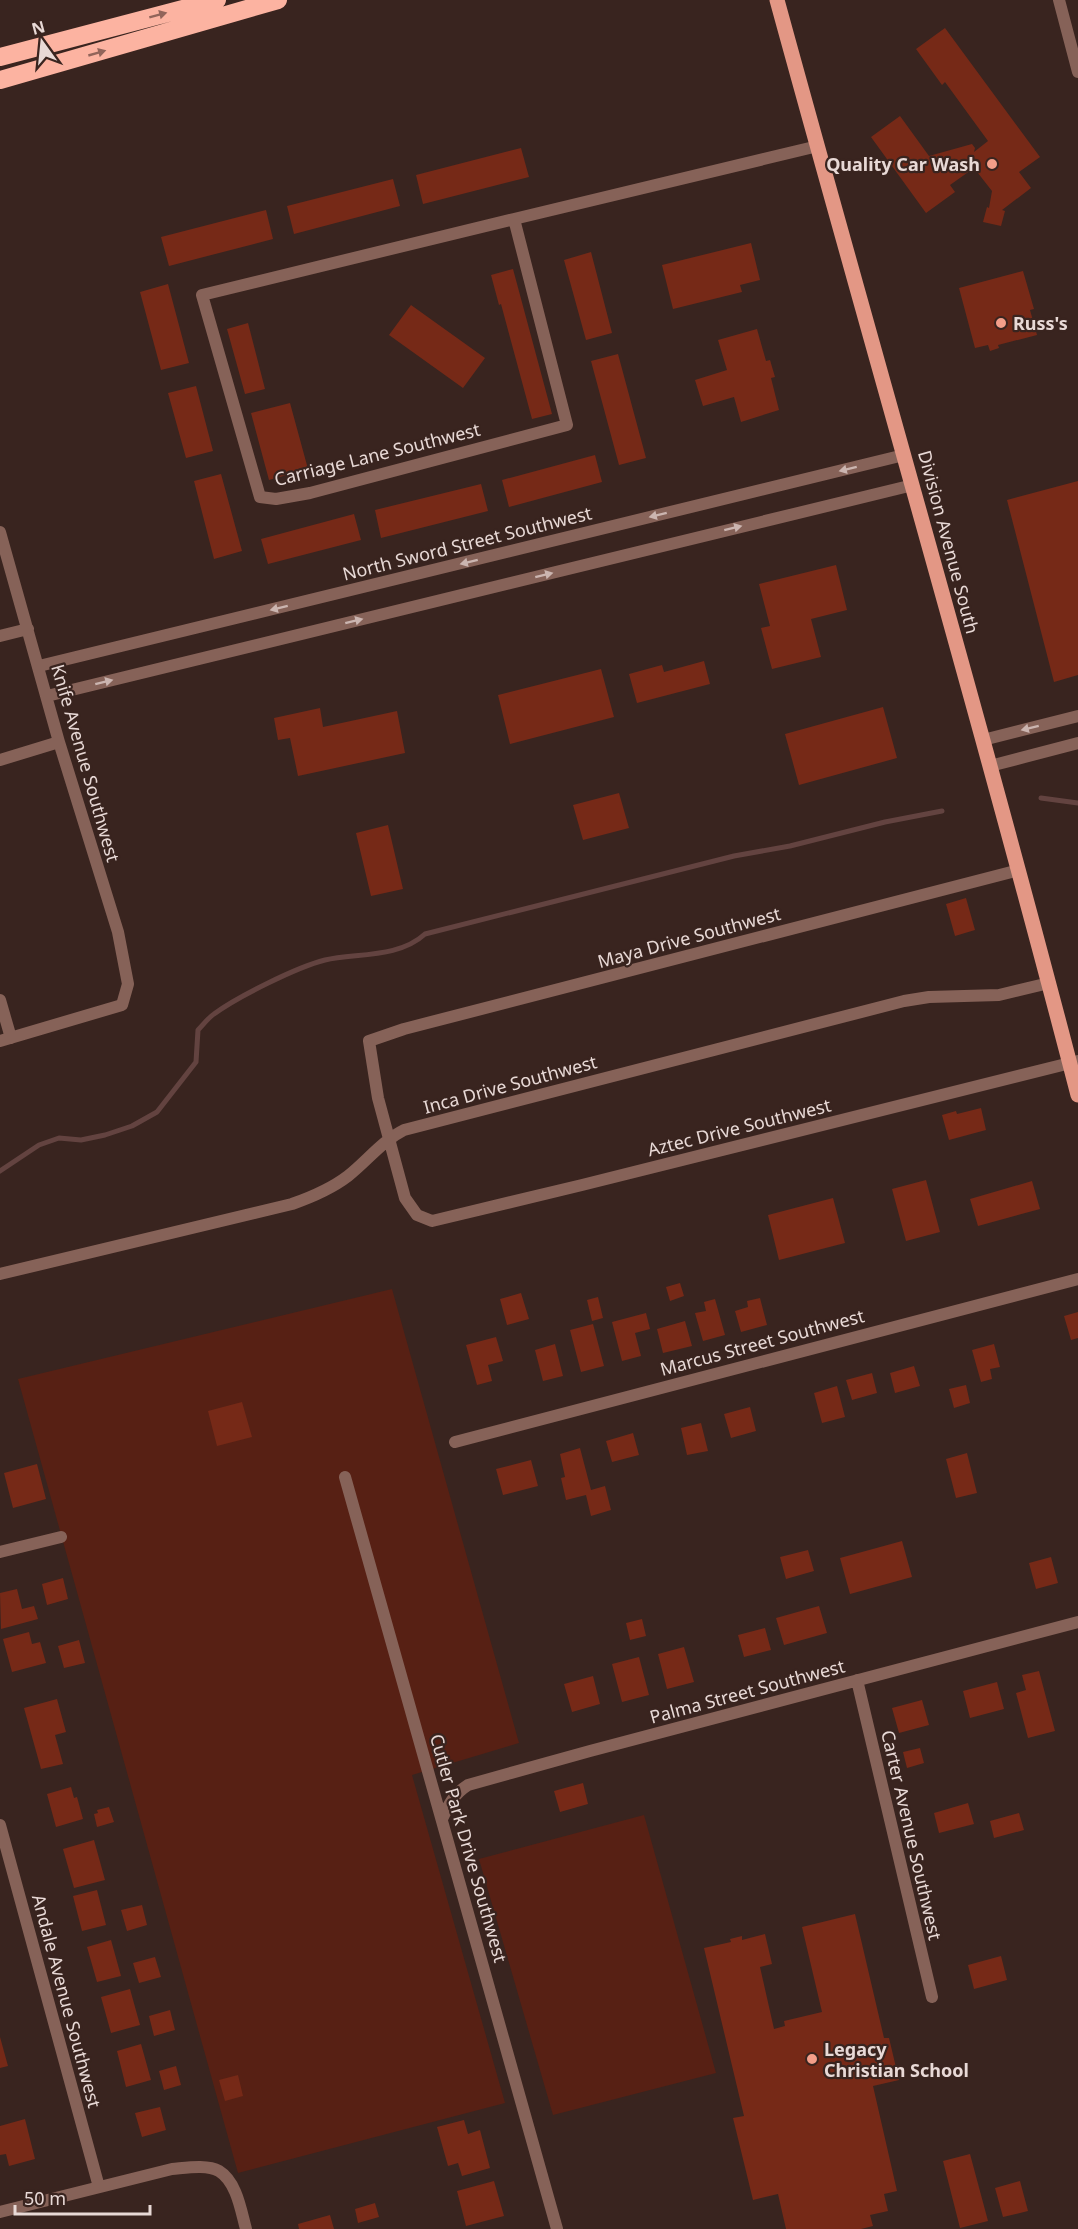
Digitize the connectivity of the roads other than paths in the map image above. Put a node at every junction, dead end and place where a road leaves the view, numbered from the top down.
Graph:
1 (217, 0) edge
2 (278, 0) edge
3 (777, 0) edge
4 (1059, 0) edge
5 (0, 57) edge
6 (1078, 72) edge
7 (0, 80) edge
8 (818, 146) junction
9 (514, 219) junction
10 (904, 455) junction
11 (913, 485) junction
12 (0, 532) edge
13 (28, 628) junction
14 (0, 636) edge
15 (39, 666) junction
16 (47, 696) junction
17 (1078, 716) edge
18 (983, 740) junction
19 (59, 742) junction
20 (1078, 743) edge
21 (0, 760) edge
22 (990, 766) junction
23 (1019, 870) junction
24 (1049, 983) junction
25 (0, 1000) edge
26 (6, 1040) edge
27 (1074, 1062) edge
28 (1078, 1095) edge
29 (389, 1139) junction
30 (0, 1274) edge
31 (1078, 1279) edge
32 (456, 1442) dead end
33 (345, 1477) dead end
34 (61, 1537) dead end
35 (0, 1552) edge
36 (1078, 1622) edge
37 (857, 1680) junction
38 (442, 1819) junction
39 (0, 1825) edge
40 (932, 1997) dead end
41 (99, 2187) junction
42 (0, 2212) edge
43 (246, 2229) edge
44 (557, 2229) edge

5 -> 1 highway
7 -> 2 highway
3 - 8 main road, Division Avenue South
4 - 6 street
8 - 9 street, Carriage Lane Southwest
8 - 10 main road, Division Avenue South
9 - 9 street, Carriage Lane Southwest
10 - 11 main road, Division Avenue South
10 -> 15 street, North Sword Street Southwest
16 -> 11 street
11 - 18 main road, Division Avenue South
12 - 13 street, Knife Avenue Southwest
13 - 14 street
13 - 15 street, Knife Avenue Southwest
15 - 16 street, Knife Avenue Southwest
16 - 19 street, Knife Avenue Southwest
17 -> 18 street
18 - 22 main road, Division Avenue South
19 - 21 street
19 - 26 street, Knife Avenue Southwest
20 - 22 street
22 - 23 main road, Division Avenue South
23 - 24 main road, Division Avenue South
23 - 29 street, Maya Drive Southwest
24 - 27 main road, Division Avenue South
24 - 29 street, Inca Drive Southwest
25 - 26 street
27 - 28 main road, Division Avenue South
27 - 29 street, Aztec Drive Southwest
29 - 30 street, Inca Drive Southwest
31 - 32 street, Marcus Street Southwest
33 - 38 street, Cutler Park Drive Southwest
34 - 35 street
36 - 37 street, Palma Street Southwest
37 - 38 street, Palma Street Southwest
37 - 40 street, Carter Avenue Southwest
38 - 44 street, Cutler Park Drive Southwest
39 - 41 street, Andale Avenue Southwest
41 - 42 street
41 - 43 street

